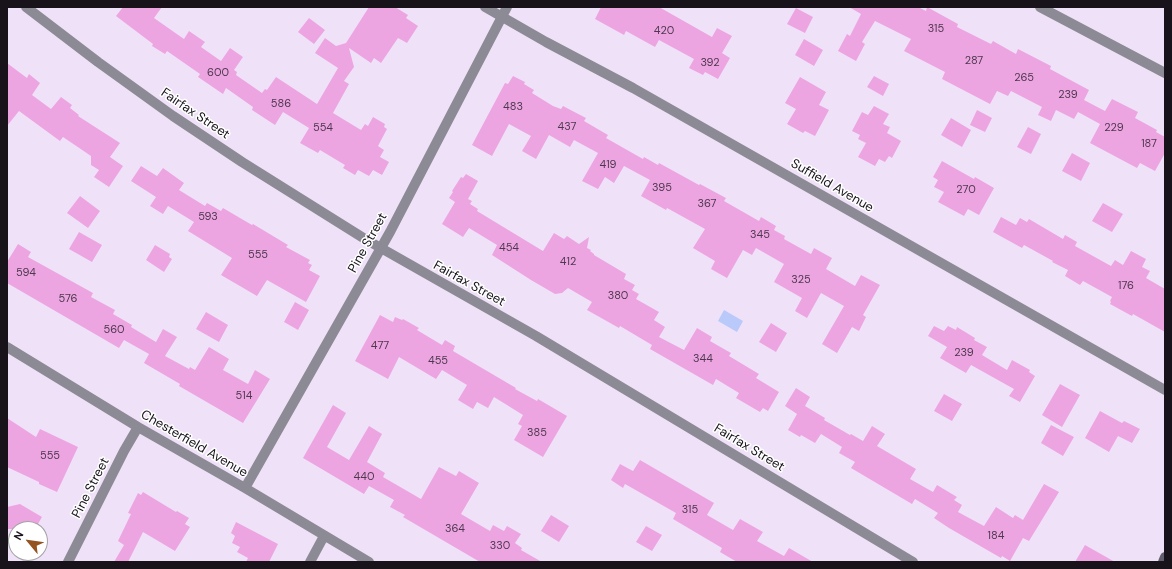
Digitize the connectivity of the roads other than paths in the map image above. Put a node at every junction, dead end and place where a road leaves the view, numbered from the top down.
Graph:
1 (26, 7) edge
2 (485, 7) edge
3 (507, 7) edge
4 (1040, 7) edge
5 (502, 17) junction
6 (1165, 73) edge
7 (380, 248) junction
8 (7, 347) edge
9 (1165, 390) edge
10 (138, 426) junction
11 (245, 488) junction
12 (324, 536) junction
13 (1165, 557) edge
14 (68, 562) edge
15 (310, 562) edge
16 (369, 562) edge
17 (913, 562) edge
18 (1163, 562) edge

1 - 7 street, Fairfax Street
2 - 5 street, Suffield Avenue
3 - 5 street, Pine Street
4 - 6 street
5 - 7 street, Pine Street
5 - 9 street, Suffield Avenue
7 - 11 street, Pine Street
7 - 17 street, Fairfax Street
8 - 10 street, Chesterfield Avenue
10 - 11 street, Chesterfield Avenue
10 - 14 street, Pine Street
11 - 12 street, Chesterfield Avenue
12 - 15 street
12 - 16 street, Chesterfield Avenue
13 - 18 main road

